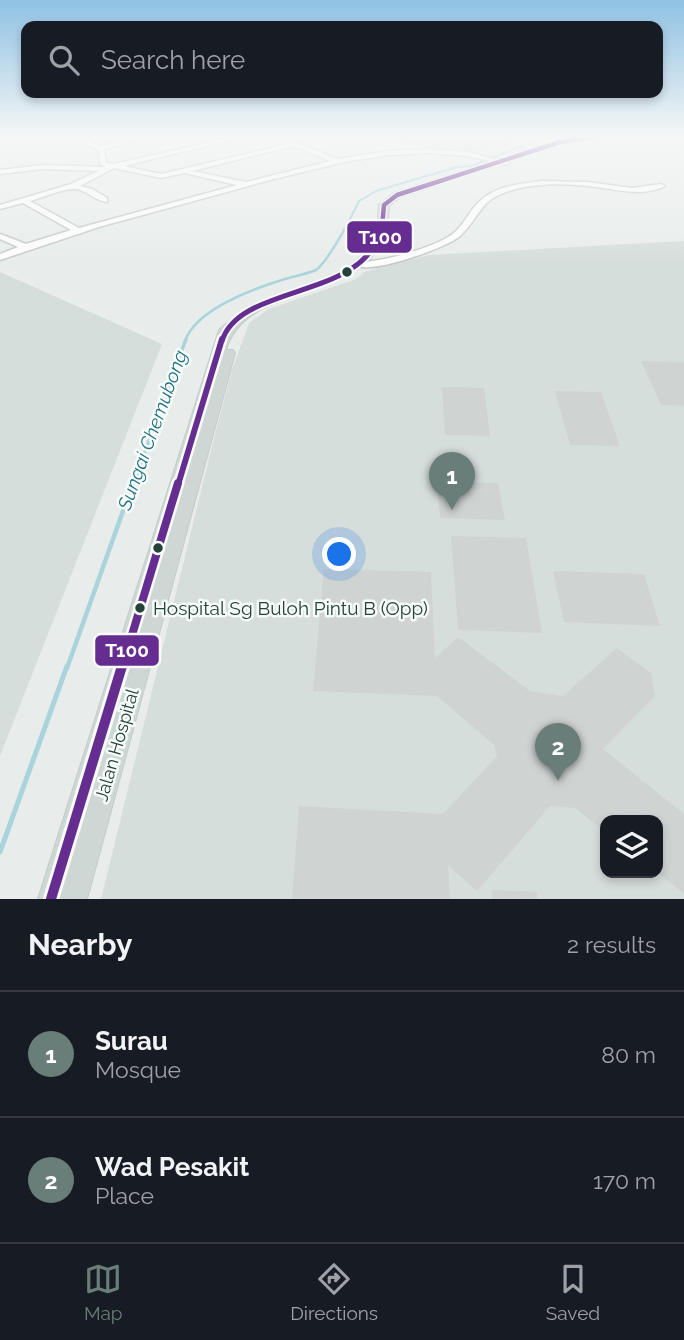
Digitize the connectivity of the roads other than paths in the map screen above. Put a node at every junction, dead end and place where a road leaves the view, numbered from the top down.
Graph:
1 (89, 178) edge
2 (215, 178) edge
3 (274, 178) edge
4 (461, 178) edge
5 (248, 185) junction
6 (74, 186) junction
7 (661, 186) dead end
8 (23, 200) junction
9 (104, 200) dead end
10 (0, 207) edge
11 (78, 231) junction
12 (0, 236) edge
13 (25, 247) junction
14 (0, 257) edge
15 (363, 265) junction
16 (51, 899) edge
17 (74, 899) edge

1 - 6 street
2 - 5 street
3 - 5 street
4 - 15 main road
5 - 11 street
6 - 8 street
6 - 9 street
7 - 15 street
8 - 10 street
8 - 11 street
11 - 13 street
12 - 13 street
13 - 14 street
15 - 16 main road, Jalan Hospital
15 - 17 main road, Jalan Hospital

